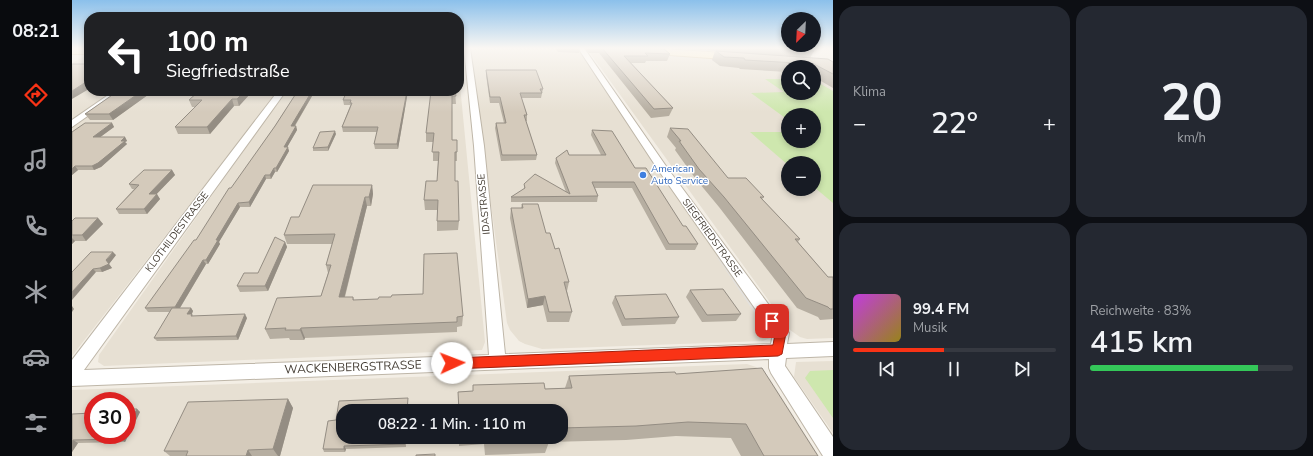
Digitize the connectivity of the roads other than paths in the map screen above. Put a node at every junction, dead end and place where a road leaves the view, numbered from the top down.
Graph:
1 (470, 69) edge
2 (595, 69) edge
3 (112, 96) edge
4 (278, 96) edge
5 (72, 124) edge
6 (833, 348) edge
7 (778, 350) junction
8 (498, 362) junction
9 (72, 372) edge
10 (72, 378) edge
11 (833, 454) edge

1 - 8 street, IDASTRASSE
2 - 7 street, SIEGFRIEDSTRASSE
3 - 5 street
4 - 9 street, KLOTHILDESTRASSE
6 - 7 street, WACKENBERGSTRASSE
7 - 8 street, WACKENBERGSTRASSE
7 - 11 street, SIEGFRIEDSTRASSE
8 - 10 street, WACKENBERGSTRASSE

